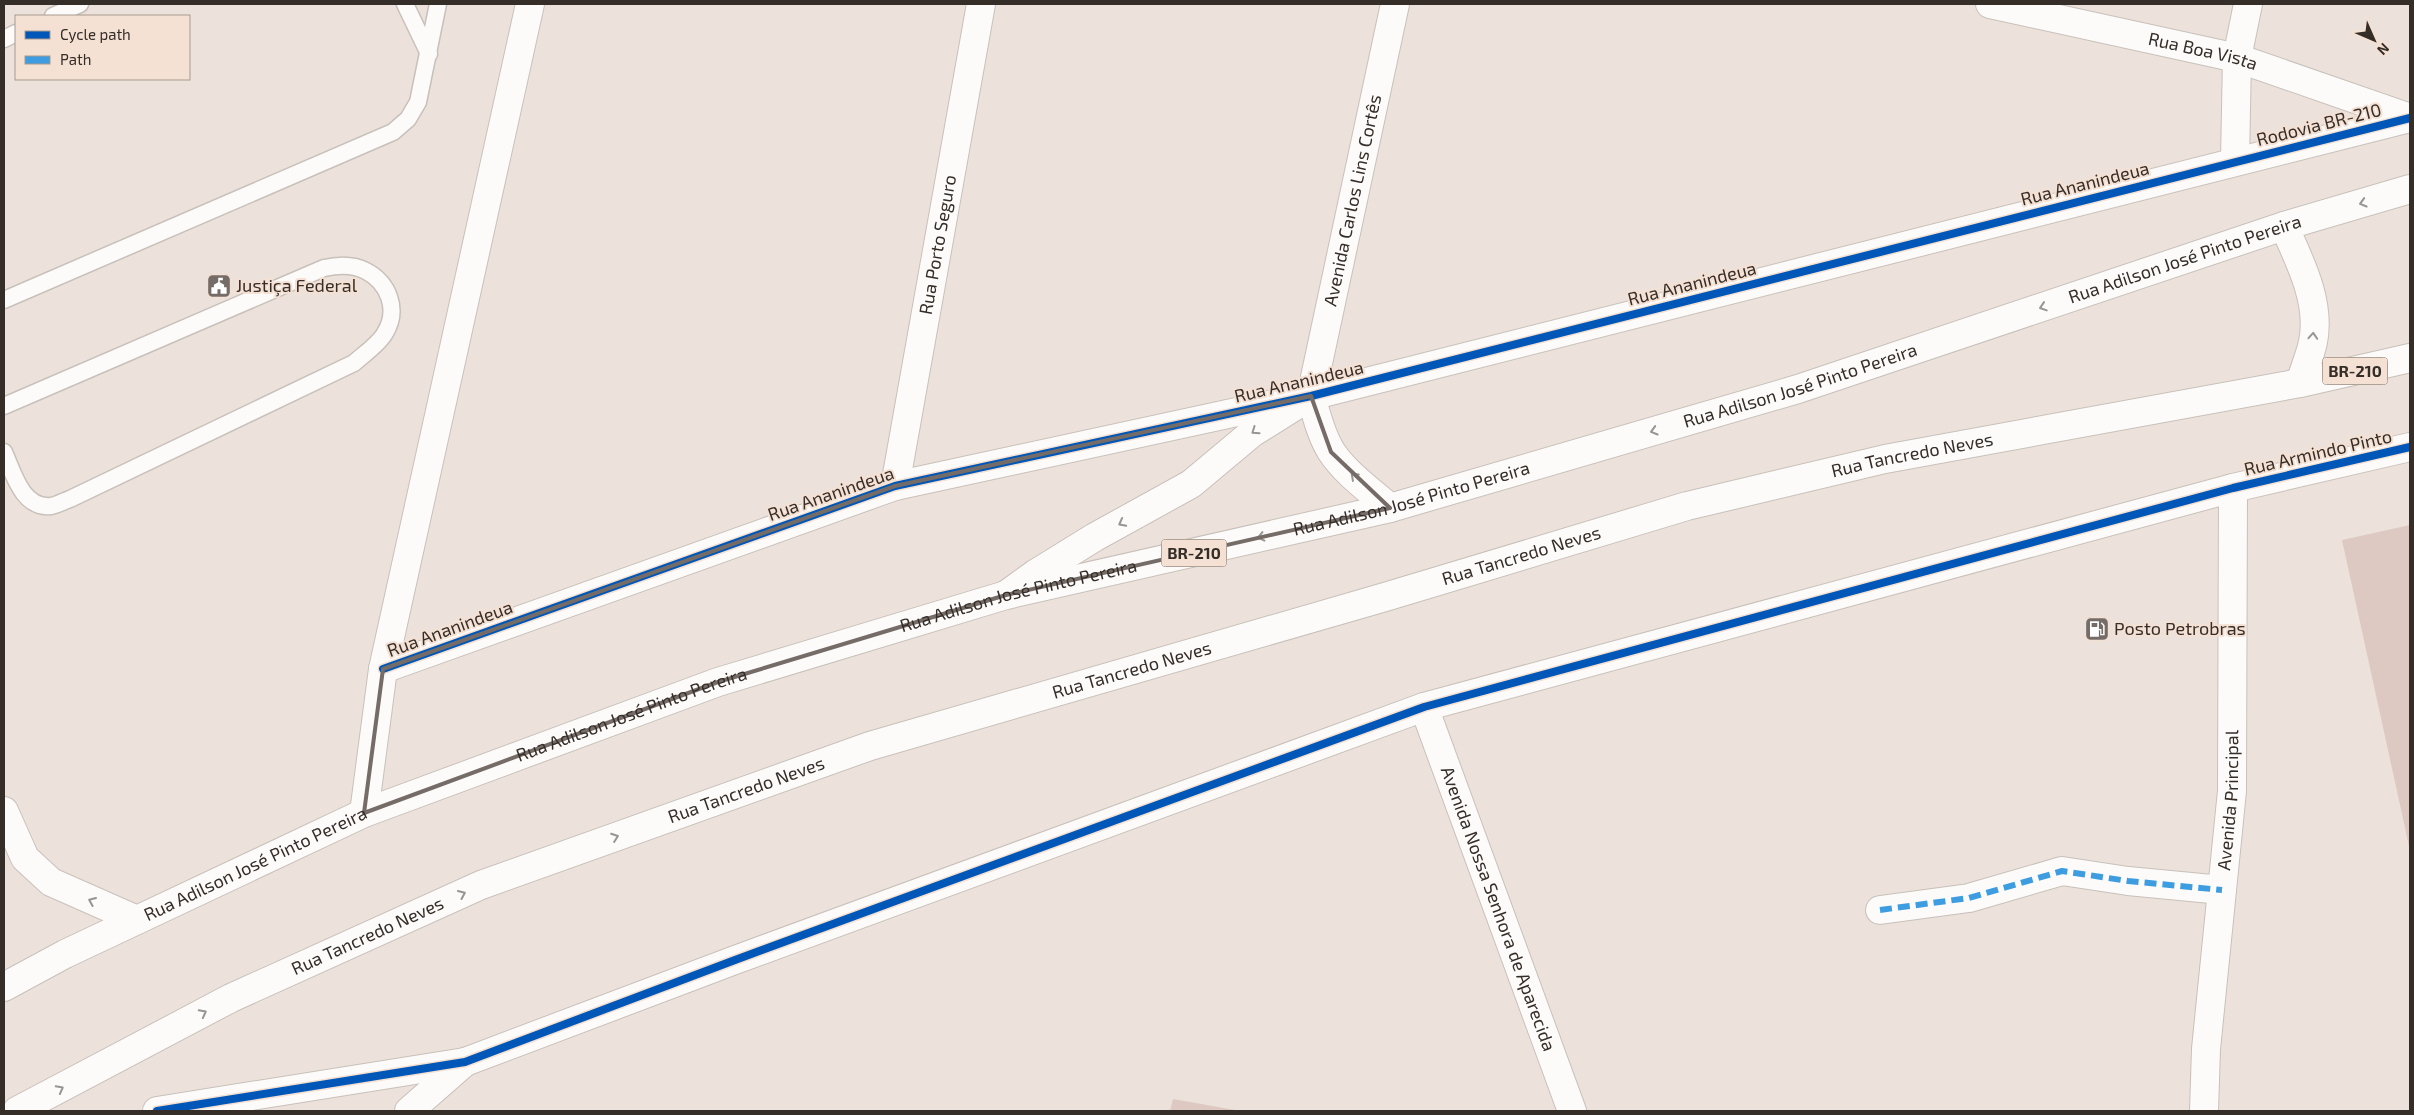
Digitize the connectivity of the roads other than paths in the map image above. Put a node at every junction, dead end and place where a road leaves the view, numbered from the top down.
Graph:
1 (80, 4) edge
2 (405, 4) edge
3 (438, 4) edge
4 (530, 4) edge
5 (981, 4) edge
6 (1395, 4) edge
7 (1990, 4) edge
8 (2248, 4) edge
9 (54, 15) edge
10 (429, 54) junction
11 (2237, 58) junction
12 (2410, 118) edge
13 (2235, 162) junction
14 (2410, 189) edge
15 (2284, 226) junction
16 (4, 300) edge
17 (2410, 358) edge
18 (2300, 383) junction
19 (1311, 396) junction
20 (4, 406) edge
21 (2410, 447) edge
22 (4, 452) edge
23 (895, 486) junction
24 (2233, 488) junction
25 (1390, 508) junction
26 (1006, 595) junction
27 (383, 669) junction
28 (1424, 707) junction
29 (4, 811) edge
30 (364, 813) junction
31 (2222, 890) junction
32 (1880, 910) dead end
33 (137, 920) junction
34 (4, 987) edge
35 (465, 1062) junction
36 (16, 1111) edge
37 (157, 1111) edge
38 (409, 1111) edge
39 (1572, 1111) edge
40 (2204, 1111) edge

1 - 9 lane
2 - 10 lane
3 - 10 lane
4 - 27 street
5 - 23 street, Rua Porto Seguro
6 - 19 street, Avenida Carlos Lins Cortês
7 - 11 street, Rua Boa Vista
8 - 11 street
10 - 16 lane
11 - 12 street, Rua Boa Vista
11 - 13 street
12 - 13 street, Rodovia BR-210
13 - 19 street, Rua Ananindeua
14 -> 15 street, Rua Adilson José Pinto Pereira / BR-210
18 -> 15 street
15 -> 25 street, Rua Adilson José Pinto Pereira / BR-210
17 - 18 street, BR-210
36 -> 18 street, Rua Tancredo Neves / BR-210
19 - 23 street, Rua Ananindeua
25 -> 19 street, Avenida Carlos Lins Cortês
19 -> 26 street
20 - 22 lane
21 - 24 street, Rua Armindo Pinto
23 - 27 street, Rua Ananindeua
24 - 28 street, Rua Armindo Pinto
24 - 31 street, Avenida Principal
25 -> 26 street, Rua Adilson José Pinto Pereira / BR-210
26 - 30 street, Rua Adilson José Pinto Pereira / BR-210
27 - 30 street
28 - 35 street, Rua Armindo Pinto
28 - 39 street, Avenida Nossa Senhora de Aparecida
33 -> 29 street
30 - 33 street, Rua Adilson José Pinto Pereira / BR-210
31 - 32 street
31 - 40 street, Avenida Principal
33 - 34 street, Rua Adilson José Pinto Pereira / BR-210
35 - 37 street
35 - 38 street

